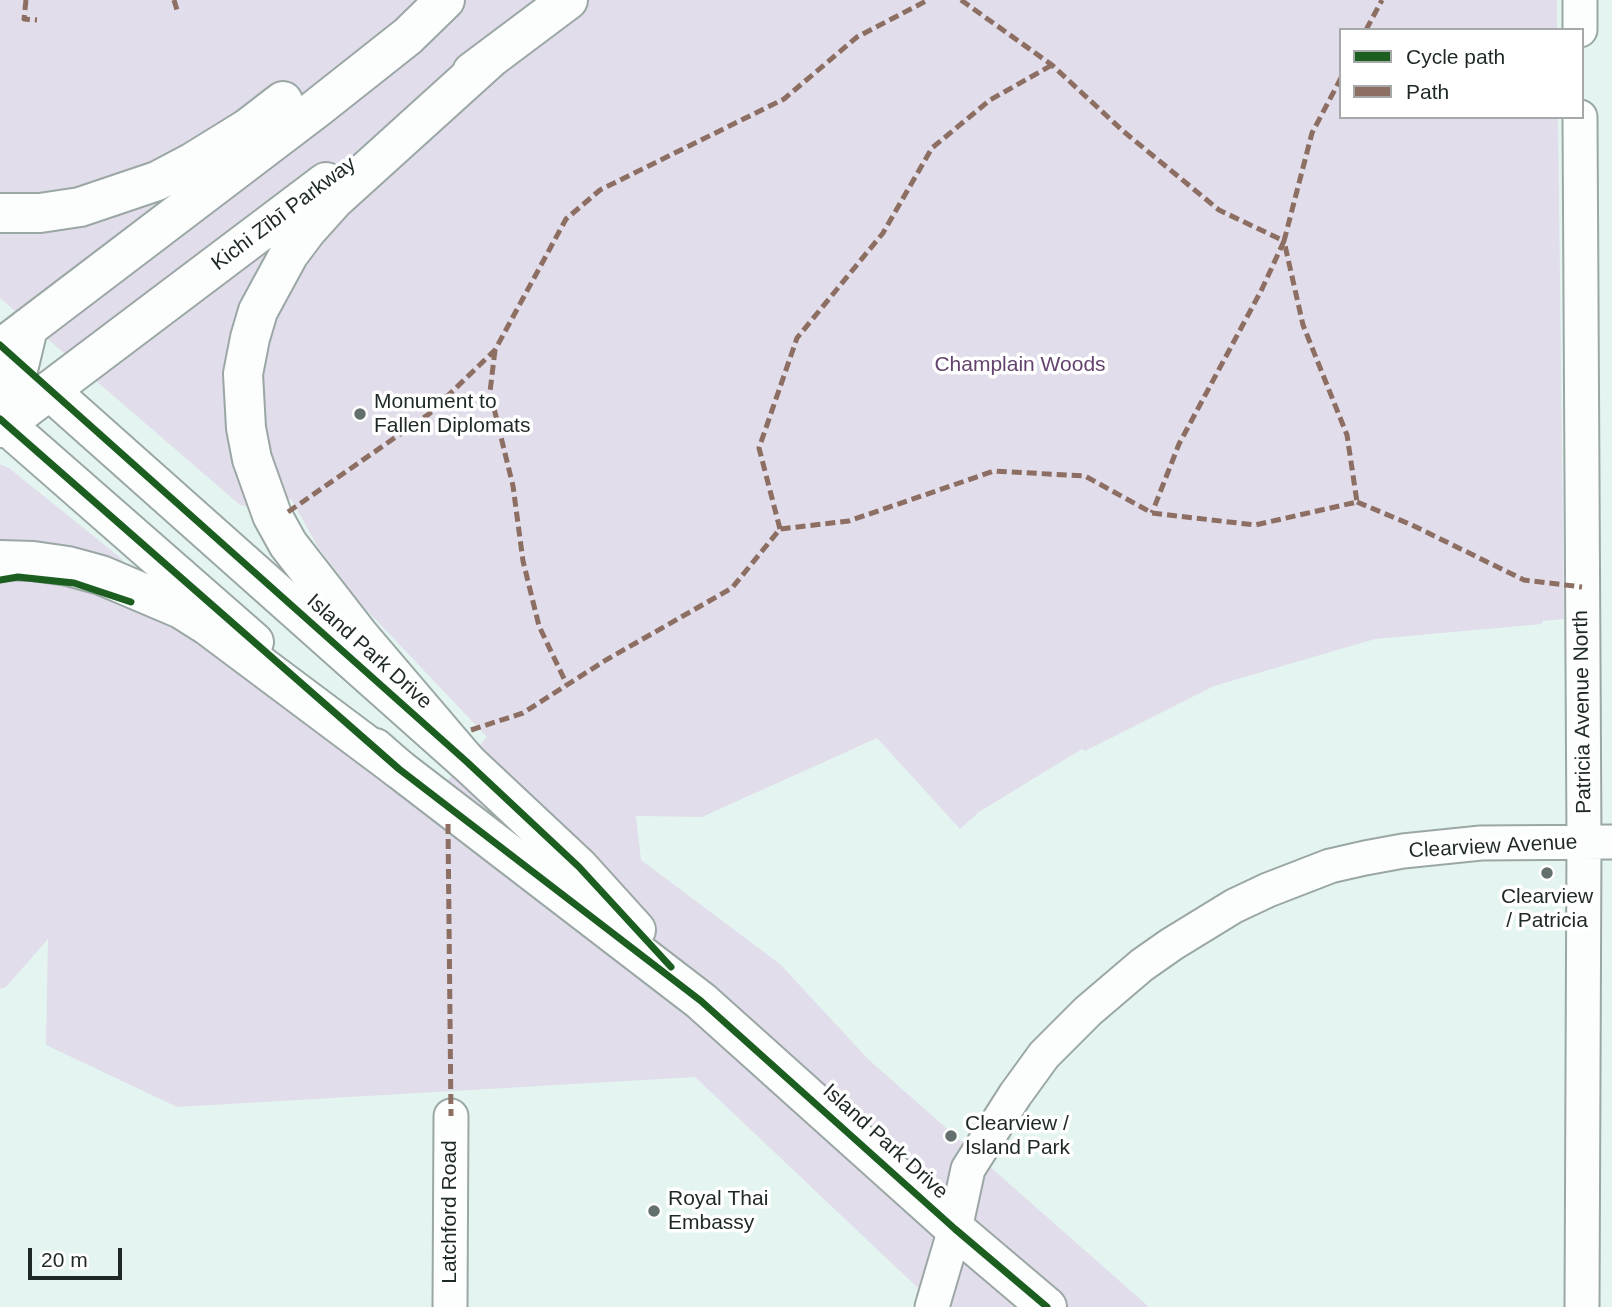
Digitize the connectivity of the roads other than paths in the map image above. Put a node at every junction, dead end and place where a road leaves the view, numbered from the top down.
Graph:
1 (420, 0) edge
2 (445, 0) edge
3 (568, 0) edge
4 (1580, 0) edge
5 (1580, 28) edge
6 (492, 57) junction
7 (1580, 119) edge
8 (0, 212) edge
9 (6, 346) edge
10 (50, 391) junction
11 (2, 424) edge
12 (0, 560) edge
13 (467, 762) junction
14 (399, 769) junction
15 (1598, 842) edge
16 (701, 1001) junction
17 (451, 1116) dead end
18 (955, 1229) junction
19 (450, 1307) edge
20 (932, 1307) edge
21 (1046, 1307) edge
22 (1582, 1307) edge

1 - 8 main road
2 - 9 main road
3 - 6 main road, Kichi Zībī Parkway
4 - 5 street
6 - 10 main road, Kichi Zībī Parkway
6 - 13 main road
7 - 15 street, Patricia Avenue North
9 - 10 main road, Island Park Drive
9 - 11 main road
10 - 11 main road, Kichi Zībī Parkway
10 - 13 main road, Island Park Drive
11 - 14 main road, Island Park Drive
12 - 14 main road
13 - 16 main road, Island Park Drive
14 - 16 main road, Island Park Drive
15 - 18 street, Clearview Avenue
15 - 22 street, Patricia Avenue North
16 - 18 main road, Island Park Drive
17 - 19 street, Latchford Road
18 - 20 street, Clearview Avenue
18 - 21 main road, Island Park Drive

